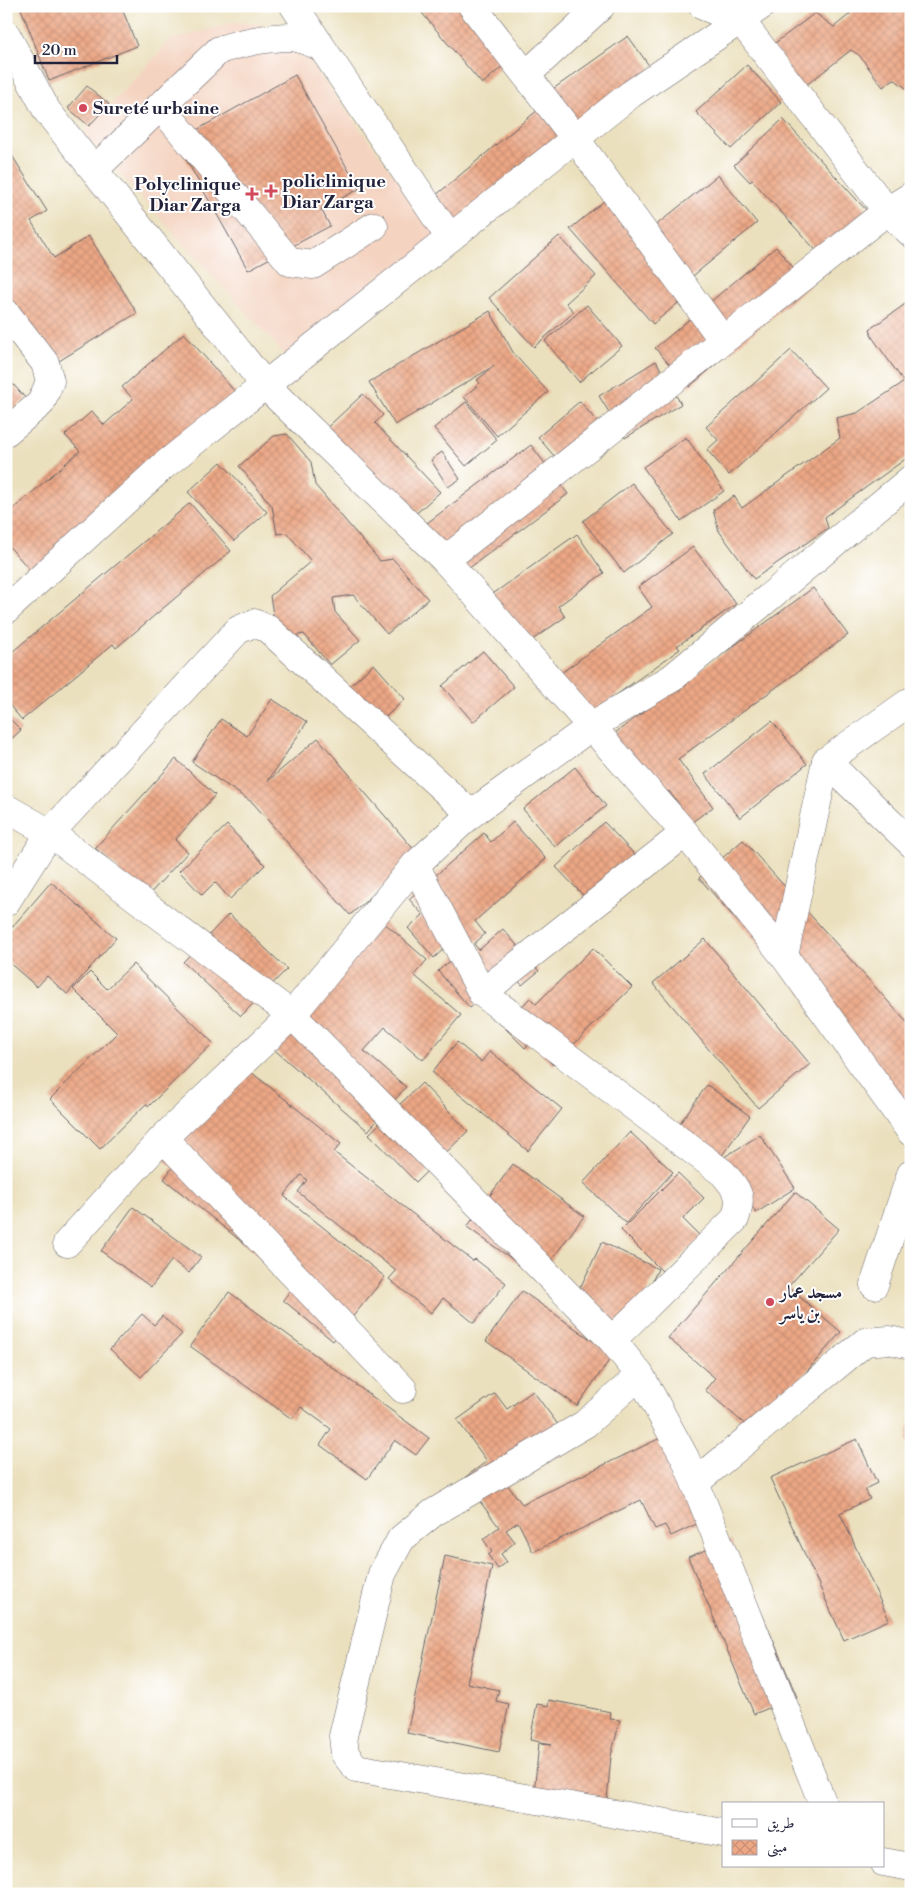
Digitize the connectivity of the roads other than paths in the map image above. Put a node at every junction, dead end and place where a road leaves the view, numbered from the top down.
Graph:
1 (294, 6) edge
2 (472, 6) edge
3 (601, 6) edge
4 (703, 6) edge
5 (751, 13) edge
6 (6, 34) edge
7 (321, 47) junction
8 (526, 75) junction
9 (160, 106) junction
10 (575, 138) junction
11 (95, 169) junction
12 (911, 196) edge
13 (887, 211) junction
14 (374, 226) dead end
15 (911, 233) edge
16 (450, 238) junction
17 (6, 312) edge
18 (722, 340) junction
19 (265, 385) junction
20 (6, 432) edge
21 (911, 479) edge
22 (445, 560) junction
23 (6, 610) edge
24 (911, 701) edge
25 (592, 726) junction
26 (826, 761) junction
27 (6, 808) edge
28 (471, 814) junction
29 (50, 833) junction
30 (685, 833) junction
31 (911, 843) edge
32 (415, 865) junction
33 (6, 902) edge
34 (784, 956) junction
35 (482, 993) junction
36 (292, 1015) junction
37 (911, 1132) edge
38 (163, 1138) junction
39 (911, 1174) edge
40 (67, 1243) dead end
41 (874, 1285) dead end
42 (612, 1340) junction
43 (911, 1345) edge
44 (640, 1375) junction
45 (403, 1389) dead end
46 (696, 1482) junction
47 (822, 1802) edge
48 (722, 1833) edge
49 (884, 1862) edge
50 (911, 1867) edge

1 - 7 street
2 - 8 street
3 - 8 street
4 - 5 street
5 - 10 street
5 - 13 street
6 - 11 street
7 - 9 street
7 - 16 street
8 - 10 street
9 - 11 street
9 - 14 street
10 - 16 street
10 - 18 street
11 - 19 street
12 - 13 street
13 - 15 street
13 - 18 street
16 - 19 street
17 - 20 street
18 - 22 street
19 - 22 street
19 - 23 street
21 - 25 street
22 - 25 street
24 - 26 street
25 - 28 street
25 - 30 street
26 - 31 street
26 - 34 street
27 - 29 street
28 - 29 street
28 - 32 street
29 - 33 street
29 - 36 street
30 - 34 street
30 - 35 street
32 - 35 street
32 - 36 street
34 - 37 street
35 - 42 street
36 - 38 street
36 - 42 street
38 - 40 street
38 - 45 street
39 - 41 street
42 - 44 street
43 - 46 street
44 - 46 street
44 - 48 street
46 - 47 street
49 - 50 street

